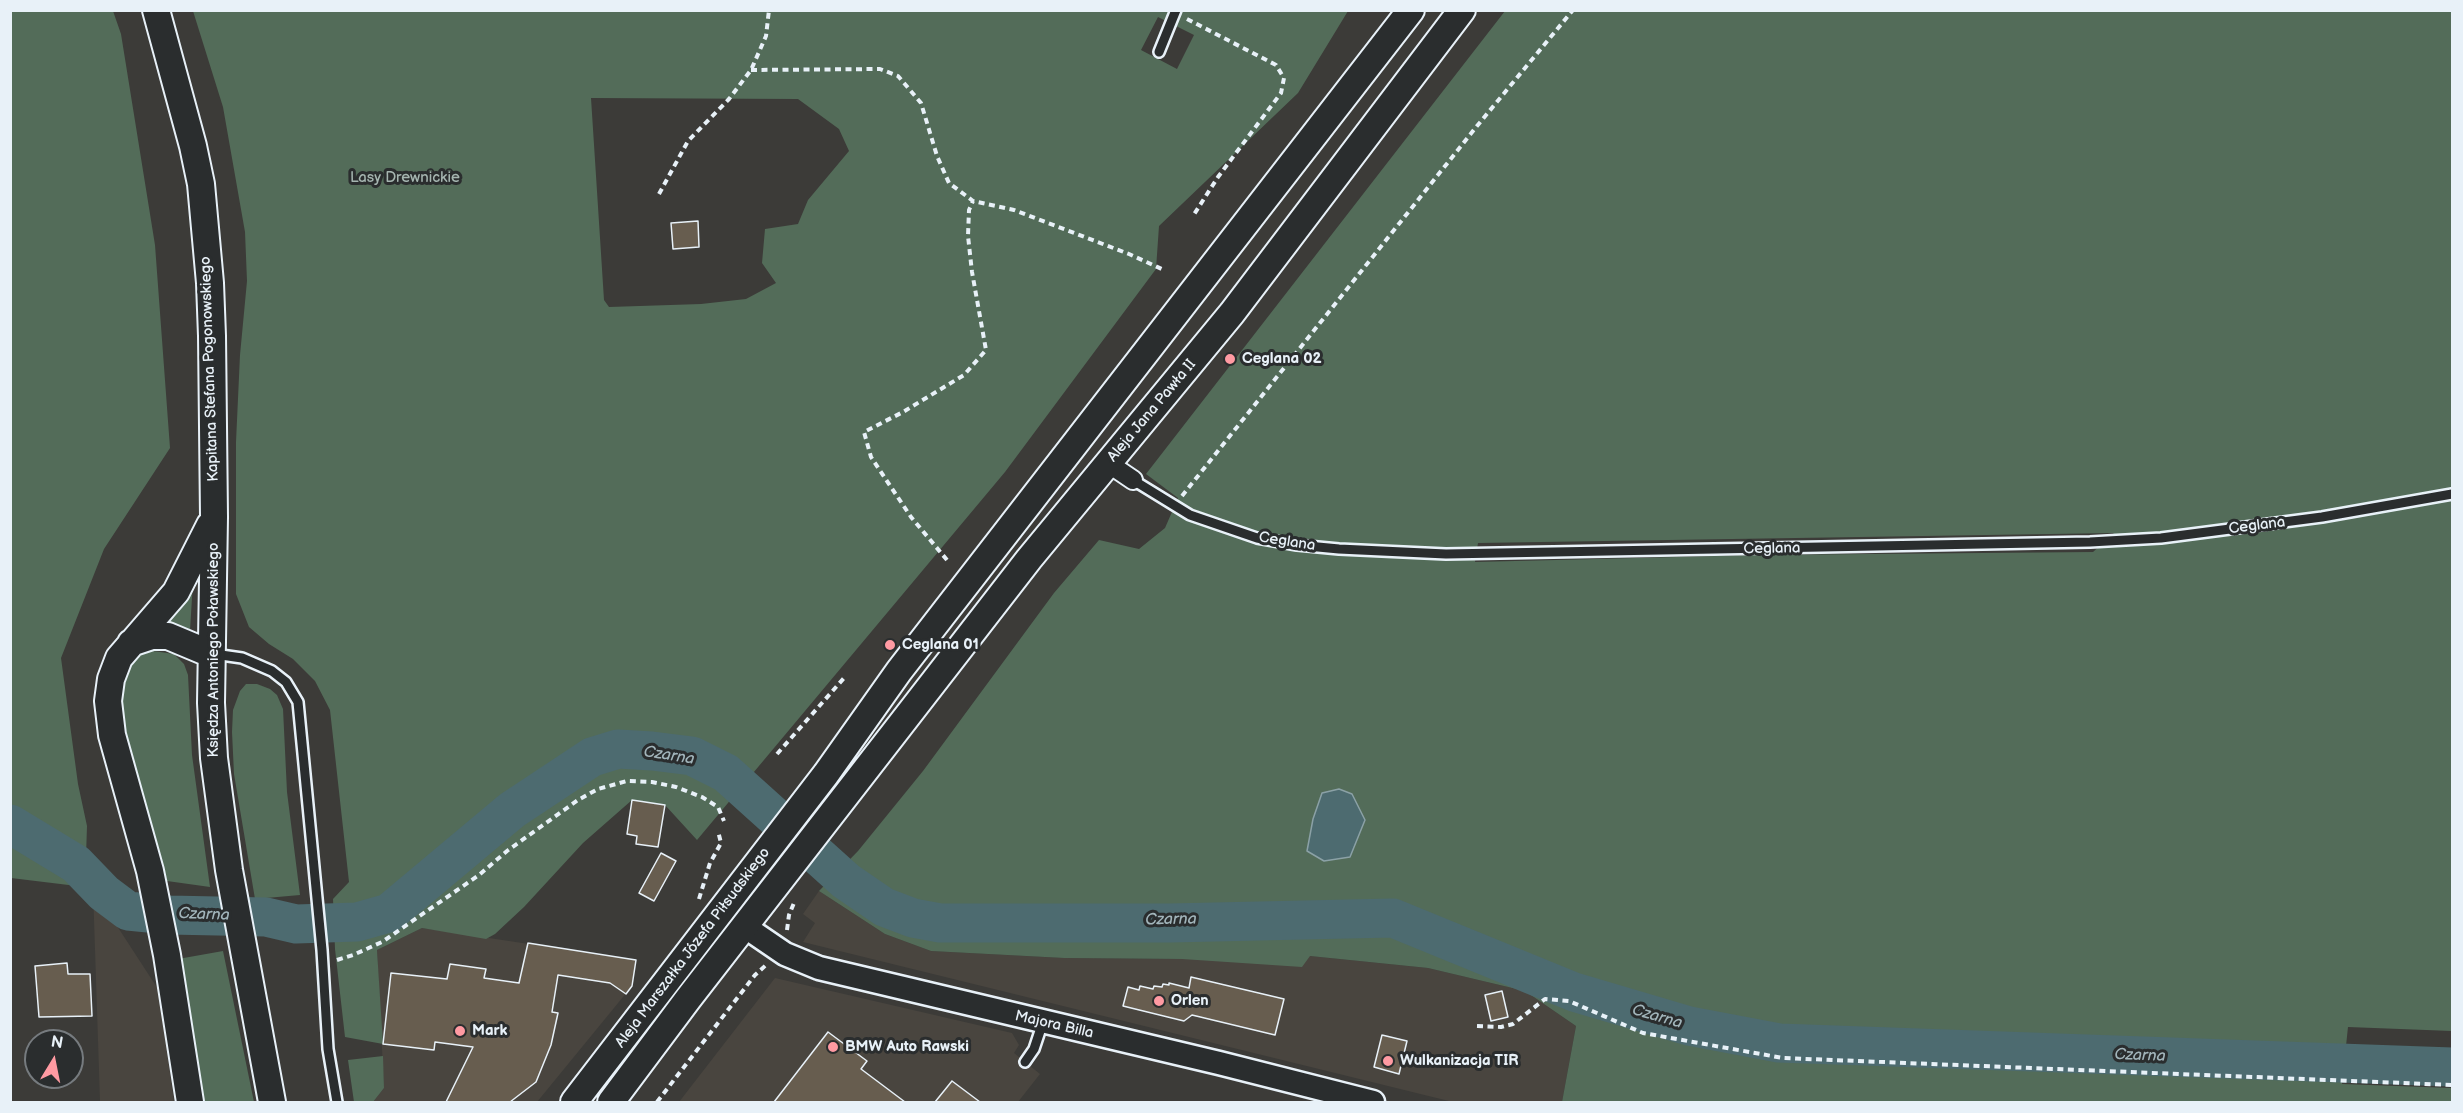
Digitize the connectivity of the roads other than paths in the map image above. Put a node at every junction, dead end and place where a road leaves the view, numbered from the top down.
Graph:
1 (156, 10) edge
2 (1392, 10) edge
3 (1411, 10) edge
4 (1444, 10) edge
5 (1461, 10) edge
6 (1176, 12) edge
7 (1438, 42) junction
8 (1386, 43) junction
9 (1159, 52) dead end
10 (1108, 464) junction
11 (1133, 480) joint
12 (2452, 494) edge
13 (214, 517) junction
14 (131, 643) junction
15 (211, 654) junction
16 (837, 807) joint
17 (744, 926) junction
18 (1043, 1022) junction
19 (1025, 1062) dead end
20 (190, 1102) edge
21 (272, 1102) edge
22 (337, 1102) edge
23 (574, 1102) edge
24 (611, 1102) edge
25 (1373, 1102) edge

1 - 13 main road, Kapitana Stefana Pogonowskiego
2 - 8 street
3 - 8 main road
4 - 7 street
5 - 7 main road, Aleja Jana Pawła II
6 - 9 lane
7 - 10 main road, Aleja Jana Pawła II
8 - 23 main road, Aleja Marszałka Józefa Piłsudskiego
10 - 11 street, Ceglana
10 - 16 main road, Aleja Jana Pawła II
11 - 12 lane, Ceglana
13 - 14 main road
13 - 15 main road, Księdza Antoniego Poławskiego
14 - 15 main road
14 - 20 main road
15 - 21 main road, Księdza Antoniego Poławskiego
15 - 22 lane
16 - 17 main road, Aleja Marszałka Józefa Piłsudskiego
17 - 18 street, Majora Billa
17 - 24 main road, Aleja Marszałka Józefa Piłsudskiego
18 - 19 lane
18 - 25 street, Majora Billa

